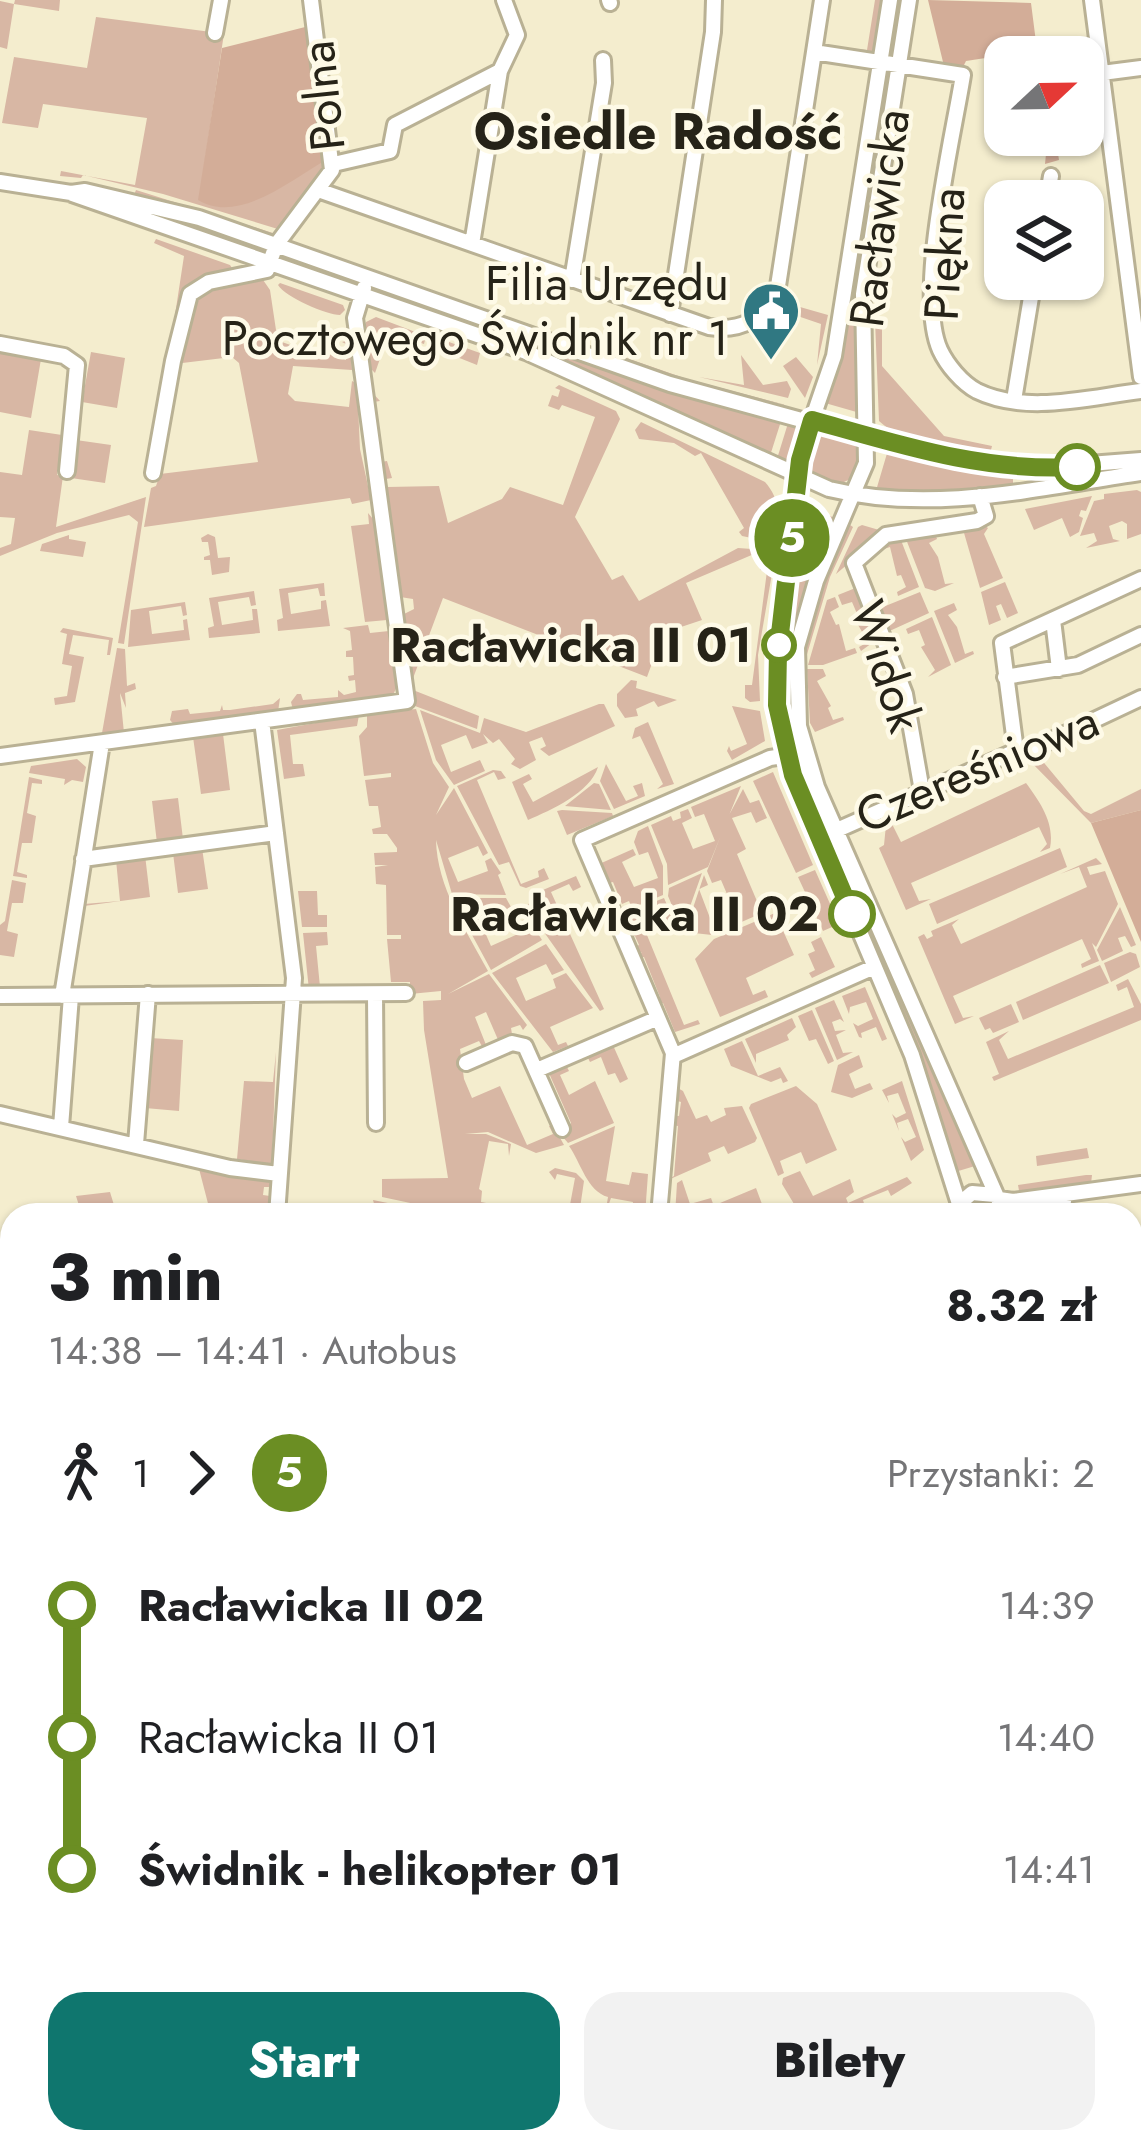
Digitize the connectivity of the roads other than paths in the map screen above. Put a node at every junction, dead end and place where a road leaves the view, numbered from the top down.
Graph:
1 (221, 0) edge
2 (311, 0) edge
3 (503, 0) edge
4 (714, 0) edge
5 (822, 0) edge
6 (890, 0) edge
7 (908, 0) edge
8 (1092, 0) edge
9 (215, 33) dead end
10 (1097, 36) edge
11 (814, 52) junction
12 (603, 60) dead end
13 (880, 62) junction
14 (898, 65) junction
15 (1141, 68) edge
16 (500, 71) junction
17 (1104, 73) edge
18 (1104, 85) edge
19 (338, 164) dead end
20 (1051, 176) dead end
21 (1050, 180) edge
22 (0, 182) edge
23 (318, 190) junction
24 (71, 194) junction
25 (472, 244) junction
26 (276, 245) junction
27 (270, 261) junction
28 (1134, 262) edge
29 (572, 280) junction
30 (365, 286) junction
31 (1031, 300) edge
32 (670, 314) junction
33 (0, 344) edge
34 (1141, 376) edge
35 (1141, 391) edge
36 (1014, 400) junction
37 (812, 420) junction
38 (866, 436) junction
39 (1141, 460) edge
40 (67, 471) dead end
41 (153, 473) dead end
42 (1141, 473) edge
43 (799, 477) junction
44 (854, 494) junction
45 (980, 496) junction
46 (1141, 579) edge
47 (1053, 620) junction
48 (1141, 635) edge
49 (1059, 669) junction
50 (1005, 677) junction
51 (1136, 700) edge
52 (262, 722) junction
53 (801, 739) junction
54 (102, 743) junction
55 (1016, 751) junction
56 (786, 755) junction
57 (0, 756) edge
58 (922, 791) junction
59 (835, 829) junction
60 (276, 833) junction
61 (823, 847) junction
62 (83, 859) junction
63 (874, 967) junction
64 (294, 993) junction
65 (148, 994) junction
66 (375, 994) junction
67 (406, 994) dead end
68 (0, 996) edge
69 (67, 996) junction
70 (658, 1018) junction
71 (673, 1056) junction
72 (466, 1063) dead end
73 (537, 1070) junction
74 (0, 1114) edge
75 (376, 1123) dead end
76 (61, 1127) junction
77 (562, 1129) dead end
78 (136, 1144) junction
79 (279, 1174) junction
80 (1141, 1184) edge
81 (1099, 1191) junction
82 (997, 1197) junction
83 (278, 1203) edge
84 (660, 1203) edge
85 (956, 1203) edge
86 (963, 1203) edge
87 (1000, 1203) edge
88 (1058, 1203) edge

1 - 9 street
2 - 23 street, Polna
3 - 16 street
4 - 32 street
5 - 11 street
6 - 13 street, Racławicka
7 - 14 street, Racławicka
8 - 10 street
11 - 13 street
11 - 32 street
12 - 29 street
13 - 14 street
13 - 37 street, Racławicka
14 - 36 street, Piękna
14 - 38 street, Racławicka
15 - 17 street
16 - 19 street
16 - 25 street
18 - 28 street
20 - 21 street
22 - 24 street
23 - 25 street
23 - 26 street, Polna
24 - 26 street
24 - 27 street
25 - 29 street
26 - 27 street, Polna
26 - 30 street
27 - 30 street
27 - 41 street
28 - 34 street
29 - 32 street
30 - 37 street
30 - 43 street
30 - 52 street
31 - 36 street
33 - 40 street
35 - 36 street, Piękna
37 - 38 street
37 - 43 street, Racławicka
38 - 39 street
38 - 44 street, Racławicka
42 - 45 street
43 - 44 street
43 - 56 street
44 - 45 street
44 - 53 street
45 - 58 street, Widok
46 - 47 street
47 - 49 street
47 - 50 street
48 - 49 street
49 - 50 street
50 - 55 street
51 - 55 street, Czereśniowa
52 - 54 street
52 - 60 street
53 - 56 street
53 - 59 street
54 - 57 street
54 - 62 street
55 - 58 street, Czereśniowa
56 - 61 street
56 - 70 street
58 - 59 street, Czereśniowa
59 - 61 street, Czereśniowa
59 - 82 street
60 - 62 street
60 - 64 street
61 - 63 street
62 - 69 street
63 - 71 street
63 - 85 street
64 - 65 street
64 - 66 street
64 - 79 street
65 - 69 street
65 - 78 street
66 - 67 street
66 - 75 street
68 - 69 street
69 - 76 street
70 - 71 street
70 - 73 street
71 - 84 street
72 - 73 street
73 - 77 street
74 - 76 street
76 - 78 street
78 - 79 street
79 - 83 street
80 - 81 street
81 - 82 street
81 - 88 street
82 - 86 street
82 - 87 street

